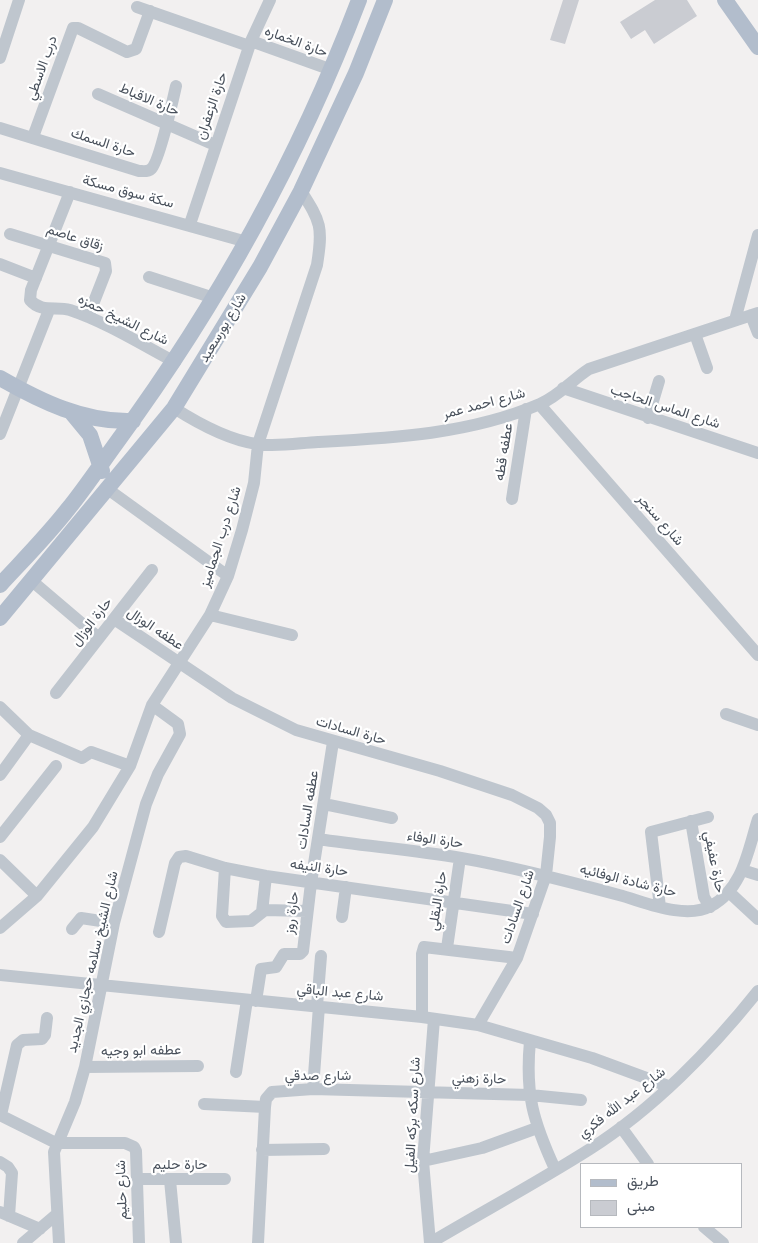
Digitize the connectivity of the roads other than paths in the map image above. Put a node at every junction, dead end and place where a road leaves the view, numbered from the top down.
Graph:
1 (19, 0) edge
2 (270, 0) edge
3 (359, 0) edge
4 (385, 0) edge
5 (725, 0) edge
6 (137, 6) dead end
7 (150, 11) junction
8 (250, 43) junction
9 (2, 45) edge
10 (758, 48) edge
11 (0, 58) edge
12 (332, 70) junction
13 (176, 86) dead end
14 (98, 94) dead end
15 (167, 124) junction
16 (0, 128) edge
17 (32, 137) junction
18 (215, 145) junction
19 (0, 173) edge
20 (302, 190) junction
21 (70, 192) junction
22 (190, 224) junction
23 (10, 234) dead end
24 (758, 235) edge
25 (247, 242) junction
26 (49, 245) junction
27 (0, 264) edge
28 (149, 276) dead end
29 (36, 278) junction
30 (214, 298) junction
31 (49, 310) junction
32 (755, 314) edge
33 (88, 317) junction
34 (735, 320) junction
35 (758, 333) edge
36 (695, 334) junction
37 (175, 362) junction
38 (707, 368) dead end
39 (0, 378) edge
40 (659, 381) dead end
41 (18, 388) junction
42 (564, 388) junction
43 (540, 404) junction
44 (174, 408) junction
45 (526, 409) junction
46 (70, 411) junction
47 (648, 418) junction
48 (133, 421) junction
49 (0, 434) edge
50 (258, 444) junction
51 (758, 453) edge
52 (100, 465) junction
53 (109, 490) junction
54 (512, 499) dead end
55 (152, 570) dead end
56 (228, 576) junction
57 (32, 581) junction
58 (0, 585) edge
59 (210, 615) junction
60 (0, 618) edge
61 (114, 619) junction
62 (292, 634) dead end
63 (98, 638) junction
64 (758, 655) edge
65 (180, 664) junction
66 (56, 693) dead end
67 (152, 705) junction
68 (0, 707) edge
69 (726, 714) dead end
70 (758, 726) edge
71 (29, 734) junction
72 (334, 742) junction
73 (56, 766) dead end
74 (130, 766) junction
75 (0, 775) edge
76 (525, 802) joint
77 (324, 804) junction
78 (708, 817) dead end
79 (392, 818) dead end
80 (758, 819) edge
81 (691, 822) junction
82 (0, 837) edge
83 (318, 839) junction
84 (460, 858) junction
85 (0, 860) edge
86 (225, 868) junction
87 (742, 870) junction
88 (758, 874) edge
89 (546, 875) junction
90 (266, 876) junction
91 (311, 883) junction
92 (346, 887) junction
93 (730, 894) junction
94 (37, 896) junction
95 (452, 903) junction
96 (660, 907) junction
97 (710, 907) junction
98 (307, 911) junction
99 (262, 912) junction
100 (533, 914) junction
101 (342, 917) dead end
102 (758, 919) edge
103 (114, 924) junction
104 (0, 928) edge
105 (72, 929) dead end
106 (160, 932) dead end
107 (447, 948) junction
108 (321, 956) dead end
109 (517, 958) junction
110 (0, 975) edge
111 (102, 984) junction
112 (758, 991) edge
113 (251, 1001) junction
114 (754, 1005) edge
115 (318, 1006) junction
116 (47, 1018) dead end
117 (428, 1018) junction
118 (478, 1025) junction
119 (530, 1041) junction
120 (198, 1066) dead end
121 (85, 1067) junction
122 (236, 1072) dead end
123 (668, 1086) junction
124 (313, 1089) junction
125 (427, 1094) junction
126 (530, 1095) junction
127 (581, 1100) dead end
128 (204, 1104) dead end
129 (265, 1107) junction
130 (0, 1115) edge
131 (621, 1127) junction
132 (536, 1128) junction
133 (56, 1143) junction
134 (324, 1149) dead end
135 (262, 1150) junction
136 (423, 1161) junction
137 (0, 1162) edge
138 (647, 1163) edge
139 (555, 1169) junction
140 (136, 1179) junction
141 (170, 1180) junction
142 (225, 1180) dead end
143 (5, 1214) edge
144 (57, 1214) junction
145 (705, 1228) edge
146 (40, 1229) junction
147 (23, 1243) edge
148 (59, 1243) edge
149 (139, 1243) edge
150 (176, 1243) edge
151 (258, 1243) edge
152 (430, 1243) edge
153 (723, 1243) edge

1 - 9 street
2 - 8 street, حارة الزعفران
3 - 12 main road, شارع بورسعيد
4 - 20 main road, شارع بورسعيد
5 - 10 main road
6 - 7 street
7 - 8 street
7 - 17 street, درب الاسطي
8 - 12 street, حارة الخماره
8 - 18 street, حارة الزعفران
9 - 11 street
12 - 25 main road, شارع بورسعيد
13 - 15 street
14 - 15 street, حارة الاقباط
15 - 17 street, حارة السمك
15 - 18 street, حارة الاقباط
16 - 17 street, حارة السمك
18 - 22 street, حارة الزعفران
19 - 21 street, سكة سوق مسكة
20 - 44 main road, شارع بورسعيد
20 - 50 street, شارع درب الجماميز
21 - 22 street, سكة سوق مسكة
21 - 26 street
22 - 25 street, سكة سوق مسكة
23 - 26 street, زقاق عاصم
24 - 34 street
25 - 30 main road, شارع بورسعيد
26 - 29 street
26 - 33 street, زقاق عاصم
27 - 29 street
28 - 30 street
29 - 31 street, شارع الشيخ حمزه
30 - 37 main road, شارع بورسعيد
31 - 33 street, شارع الشيخ حمزه
31 - 41 street
32 - 34 street, شارع احمد عمر
32 - 35 street
33 - 37 street, شارع الشيخ حمزه
34 - 36 street, شارع احمد عمر
36 - 38 street
36 - 42 street, شارع احمد عمر
37 - 48 main road, شارع بورسعيد
39 - 41 main road
40 - 47 street
41 - 46 main road
41 - 49 street
42 - 43 street, شارع احمد عمر
42 - 47 street, شارع الماس الحاجب
43 - 45 street, شارع احمد عمر
43 - 64 street, شارع سنجر
44 - 50 street, شارع احمد عمر
44 - 53 main road, شارع بورسعيد
45 - 50 street, شارع احمد عمر
45 - 54 street, عطفه قطه
46 - 48 main road
46 - 52 main road
47 - 51 street, شارع الماس الحاجب
48 - 52 main road, شارع بورسعيد
50 - 56 street, شارع درب الجماميز
52 - 53 main road
52 - 58 main road, شارع بورسعيد
53 - 56 street
53 - 57 main road, شارع بورسعيد
55 - 61 street, حارة الوزال
56 - 59 street, شارع درب الجماميز
57 - 60 main road, شارع بورسعيد
57 - 63 street
59 - 62 street
59 - 65 street, شارع درب الجماميز
61 - 63 street, حارة الوزال
61 - 65 street, عطفه الوزال
63 - 66 street, حارة الوزال
65 - 67 street, شارع درب الجماميز
65 - 72 street, حارة السادات
67 - 74 street, شارع درب الجماميز
67 - 103 street, شارع الشيخ سلامه حجازي الجديد
68 - 71 street
69 - 70 street
71 - 74 street
71 - 75 street
72 - 76 street, حارة السادات
72 - 77 street, عطفه السادات
73 - 82 street
74 - 94 street, شارع درب الجماميز
76 - 89 street, شارع السادات
77 - 79 street
77 - 83 street, عطفه السادات
78 - 81 street
80 - 87 street
81 - 96 street
81 - 97 street, حارة عفيفي
83 - 84 street, حارة الوفاء
83 - 91 street, عطفه السادات
84 - 89 street, حارة الوفاء
84 - 95 street, حارة البقلي
85 - 94 street
86 - 90 street, حارة النيفه
86 - 99 street
86 - 106 street, حارة النيفه
87 - 88 street
87 - 93 street
89 - 96 street, حارة شادة الوفائيه
89 - 100 street, شارع السادات
90 - 91 street, حارة النيفه
90 - 99 street
91 - 92 street, حارة النيفه
91 - 98 street, حارة روز
92 - 95 street, حارة النيفه
92 - 101 street
93 - 97 street, حارة شادة الوفائيه
93 - 102 street
94 - 104 street, شارع درب الجماميز
95 - 100 street, حارة النيفه
95 - 107 street, حارة البقلي
96 - 97 street, حارة شادة الوفائيه
98 - 99 street
98 - 113 street, حارة روز
100 - 109 street, شارع السادات
103 - 105 street
103 - 111 street, شارع الشيخ سلامه حجازي الجديد
107 - 109 street
107 - 117 street, شارع سكه بركه الفيل
108 - 115 street
109 - 118 street, شارع السادات
110 - 111 street, شارع عبد الباقي
111 - 113 street, شارع عبد الباقي
111 - 121 street, شارع الشيخ سلامه حجازي الجديد
112 - 114 street, شارع عبد الله فكري
113 - 115 street, شارع عبد الباقي
113 - 122 street
114 - 123 street, شارع عبد الله فكري
115 - 117 street, شارع عبد الباقي
115 - 124 street
116 - 130 street
117 - 118 street, شارع عبد الباقي
117 - 125 street, شارع سكه بركه الفيل
118 - 119 street, شارع عبد الباقي
119 - 123 street, شارع عبد الباقي
119 - 126 street
120 - 121 street, عطفه ابو وجيه
121 - 133 street, شارع الشيخ سلامه حجازي الجديد
123 - 131 street, شارع عبد الله فكري
124 - 125 street, شارع صدقي
124 - 129 street, شارع صدقي
125 - 126 street, حارة زهني
125 - 136 street, شارع سكه بركه الفيل
126 - 127 street, حارة زهني
126 - 132 street
128 - 129 street
129 - 135 street
130 - 133 street
131 - 138 street
131 - 139 street, شارع عبد الله فكري
132 - 136 street
132 - 139 street
133 - 140 street, شارع حليم
133 - 144 street, شارع الشيخ سلامه حجازي الجديد
134 - 135 street
135 - 151 street
136 - 152 street, شارع سكه بركه الفيل
137 - 143 street
139 - 152 street, شارع عبد الله فكري
140 - 141 street, حارة حليم
140 - 149 street, شارع حليم
141 - 142 street, حارة حليم
141 - 150 street
143 - 146 street
144 - 146 street
144 - 148 street, شارع الشيخ سلامه حجازي الجديد
145 - 153 street
146 - 147 street

